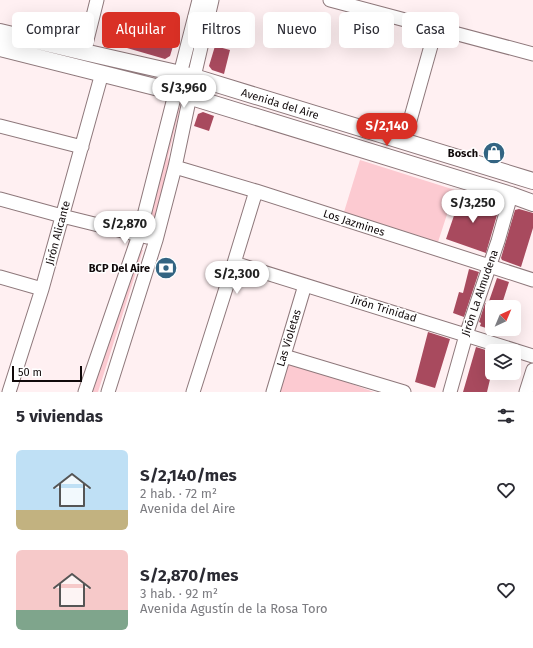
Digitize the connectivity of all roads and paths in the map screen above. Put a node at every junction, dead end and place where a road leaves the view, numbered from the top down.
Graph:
1 (97, 0) edge
2 (199, 0) edge
3 (212, 0) edge
4 (330, 0) edge
5 (402, 19) edge
6 (0, 32) edge
7 (459, 34) edge
8 (0, 48) edge
9 (430, 48) edge
10 (84, 52) junction
11 (533, 54) edge
12 (102, 73) junction
13 (186, 75) junction
14 (177, 92) junction
15 (0, 126) edge
16 (405, 142) junction
17 (82, 147) junction
18 (402, 162) junction
19 (175, 167) junction
20 (533, 182) edge
21 (256, 191) junction
22 (511, 195) junction
23 (0, 199) edge
24 (533, 203) edge
25 (62, 216) junction
26 (139, 235) junction
27 (156, 240) junction
28 (234, 263) junction
29 (489, 266) junction
30 (0, 277) edge
31 (533, 280) edge
32 (305, 285) junction
33 (42, 288) junction
34 (466, 334) junction
35 (284, 356) junction
36 (533, 356) edge
37 (533, 370) edge
38 (380, 389) edge
39 (9, 392) edge
40 (84, 392) edge
41 (108, 392) edge
42 (193, 392) edge
43 (273, 392) edge
44 (404, 392) edge
45 (450, 392) edge
46 (526, 392) edge

1 - 10 street
2 - 13 street
3 - 13 street
4 - 5 street
6 - 10 main road, Avenida del Aire
7 - 11 street
8 - 12 main road, Avenida del Aire
9 - 16 street
10 - 13 main road, Avenida del Aire
12 - 14 main road, Avenida del Aire
12 - 17 street, Jirón Alicante
13 - 14 street
13 - 16 main road, Avenida del Aire
14 - 18 main road, Avenida del Aire
14 - 19 street
14 - 26 street
15 - 17 street
16 - 18 main road
16 - 20 main road, Avenida del Aire
17 - 25 street, Jirón Alicante
18 - 22 main road, Avenida del Aire
19 - 21 street, Los Jazmines
19 - 27 street
21 - 28 street
21 - 29 street, Los Jazmines
22 - 24 main road, Avenida del Aire
22 - 29 street, Jirón La Almudena
23 - 25 street
25 - 26 street
25 - 33 street, Jirón Alicante
26 - 27 street
26 - 40 street
27 - 41 street
28 - 32 street, Jirón Trinidad
28 - 42 street
29 - 31 street, Los Jazmines
29 - 34 street, Jirón La Almudena
30 - 33 street
32 - 34 street, Jirón Trinidad
32 - 35 street, Las Violetas
33 - 39 street, Jirón Alicante
34 - 36 street, Jirón Trinidad
34 - 45 street, Jirón La Almudena
35 - 38 street
35 - 43 street, Las Violetas
37 - 46 street
38 - 44 street

